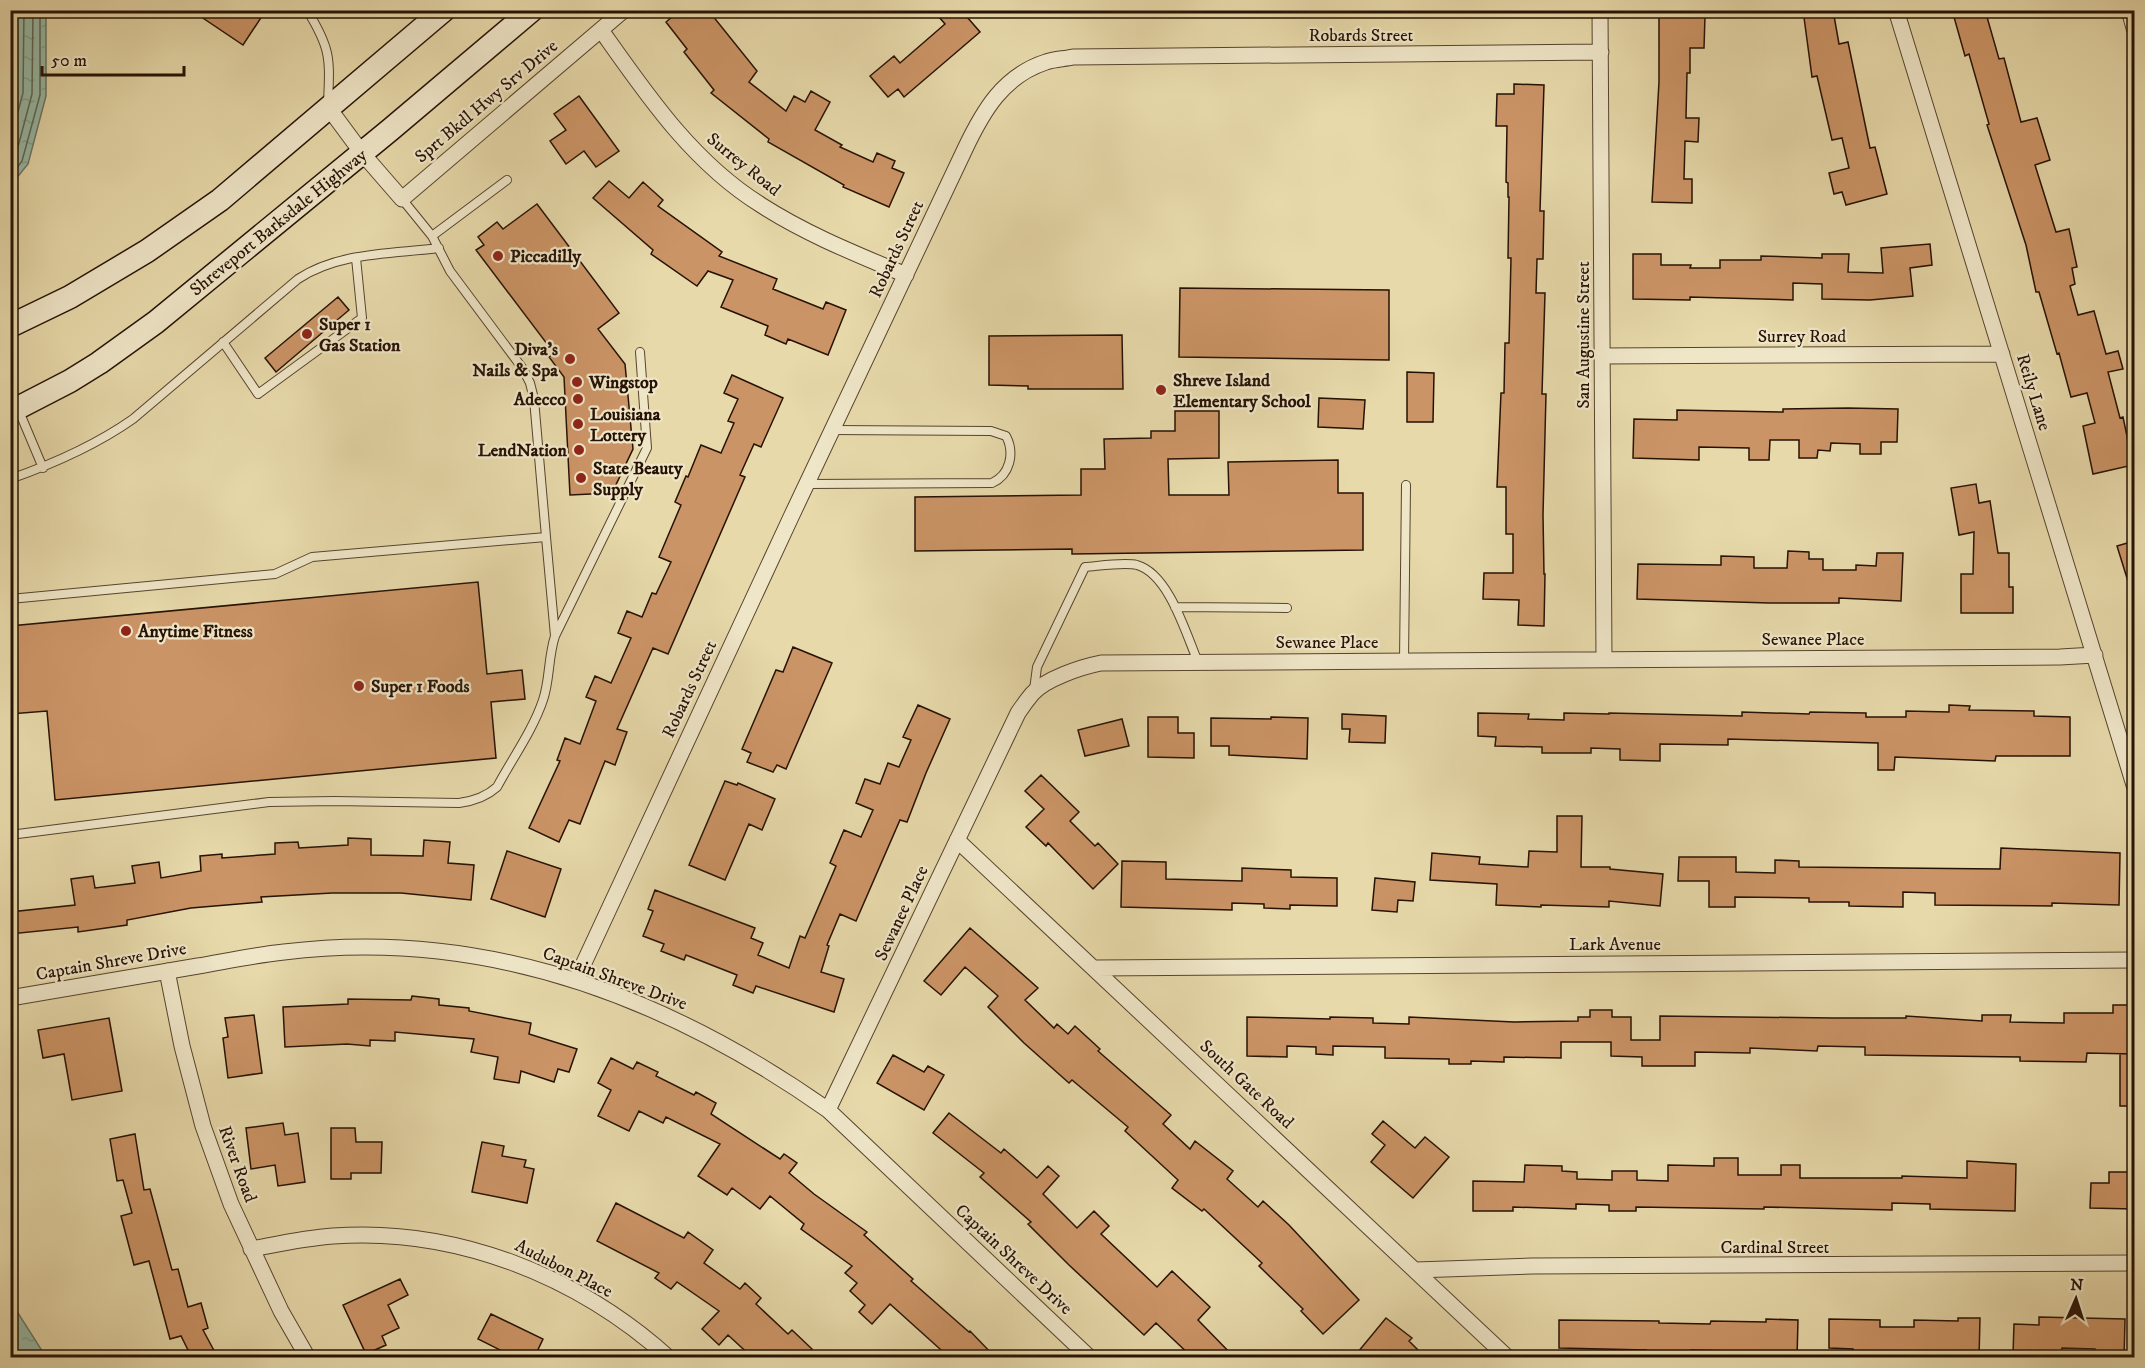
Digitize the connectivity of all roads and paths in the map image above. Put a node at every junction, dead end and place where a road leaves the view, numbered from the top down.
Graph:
1 (307, 10) edge
2 (444, 10) edge
3 (532, 10) edge
4 (624, 10) edge
5 (1600, 10) edge
6 (1896, 10) edge
7 (2129, 10) edge
8 (2134, 28) edge
9 (601, 30) junction
10 (1601, 52) junction
11 (328, 107) junction
12 (362, 153) junction
13 (507, 180) dead end
14 (402, 199) junction
15 (432, 236) junction
16 (439, 248) junction
17 (356, 258) junction
18 (906, 275) junction
19 (10, 326) edge
20 (224, 342) junction
21 (640, 352) dead end
22 (2002, 354) junction
23 (1602, 356) junction
24 (13, 403) edge
25 (832, 430) junction
26 (43, 468) junction
27 (10, 479) edge
28 (807, 484) junction
29 (1406, 485) dead end
30 (546, 537) junction
31 (10, 599) edge
32 (1175, 607) junction
33 (1287, 608) dead end
34 (555, 636) junction
35 (2095, 655) junction
36 (1604, 660) junction
37 (1404, 661) junction
38 (1198, 662) junction
39 (1034, 692) junction
40 (2134, 785) edge
41 (10, 835) edge
42 (957, 840) junction
43 (2134, 960) edge
44 (1096, 968) junction
45 (167, 971) junction
46 (576, 980) junction
47 (10, 998) edge
48 (828, 1110) junction
49 (251, 1250) junction
50 (2134, 1263) edge
51 (1416, 1270) junction
52 (308, 1358) edge
53 (669, 1358) edge
54 (1090, 1358) edge
55 (1508, 1358) edge

1 - 11 lane
2 - 11 main road
3 - 12 main road, Shreveport Barksdale Highway
4 - 9 street, Sprt Bkdl Hwy Srv Drive
5 - 10 street, San Augustine Street
6 - 22 street, Reily Lane
7 - 8 street
9 - 14 street, Sprt Bkdl Hwy Srv Drive
9 - 18 street, Surrey Road
10 - 18 street, Robards Street
10 - 23 street, San Augustine Street
11 - 12 street
11 - 19 main road
12 - 14 street
12 - 24 main road, Shreveport Barksdale Highway
13 - 15 lane
14 - 15 lane
15 - 16 lane
16 - 17 lane
16 - 30 lane
17 - 20 lane
17 - 20 lane
18 - 25 street, Robards Street
20 - 26 lane
21 - 34 lane
22 - 23 street, Surrey Road
22 - 35 street, Reily Lane
23 - 36 street, San Augustine Street
24 - 26 lane
25 - 28 street, Robards Street
25 - 28 lane
26 - 27 lane
28 - 46 street, Robards Street
29 - 37 lane
30 - 31 lane
30 - 34 lane
32 - 33 lane
32 - 38 lane
32 - 39 lane
34 - 41 lane
35 - 36 street, Sewanee Place
35 - 40 street, Reily Lane
36 - 37 street, Sewanee Place
37 - 38 street, Sewanee Place
38 - 39 street, Sewanee Place
39 - 42 street, Sewanee Place
42 - 44 street, South Gate Road
42 - 48 street, Sewanee Place
43 - 44 street, Lark Avenue
44 - 51 street, South Gate Road
45 - 46 street, Captain Shreve Drive
45 - 47 street, Captain Shreve Drive
45 - 49 street, River Road
46 - 48 street, Captain Shreve Drive
48 - 54 street, Captain Shreve Drive
49 - 52 street, River Road
49 - 53 street, Audubon Place
50 - 51 street, Cardinal Street
51 - 55 street, South Gate Road

